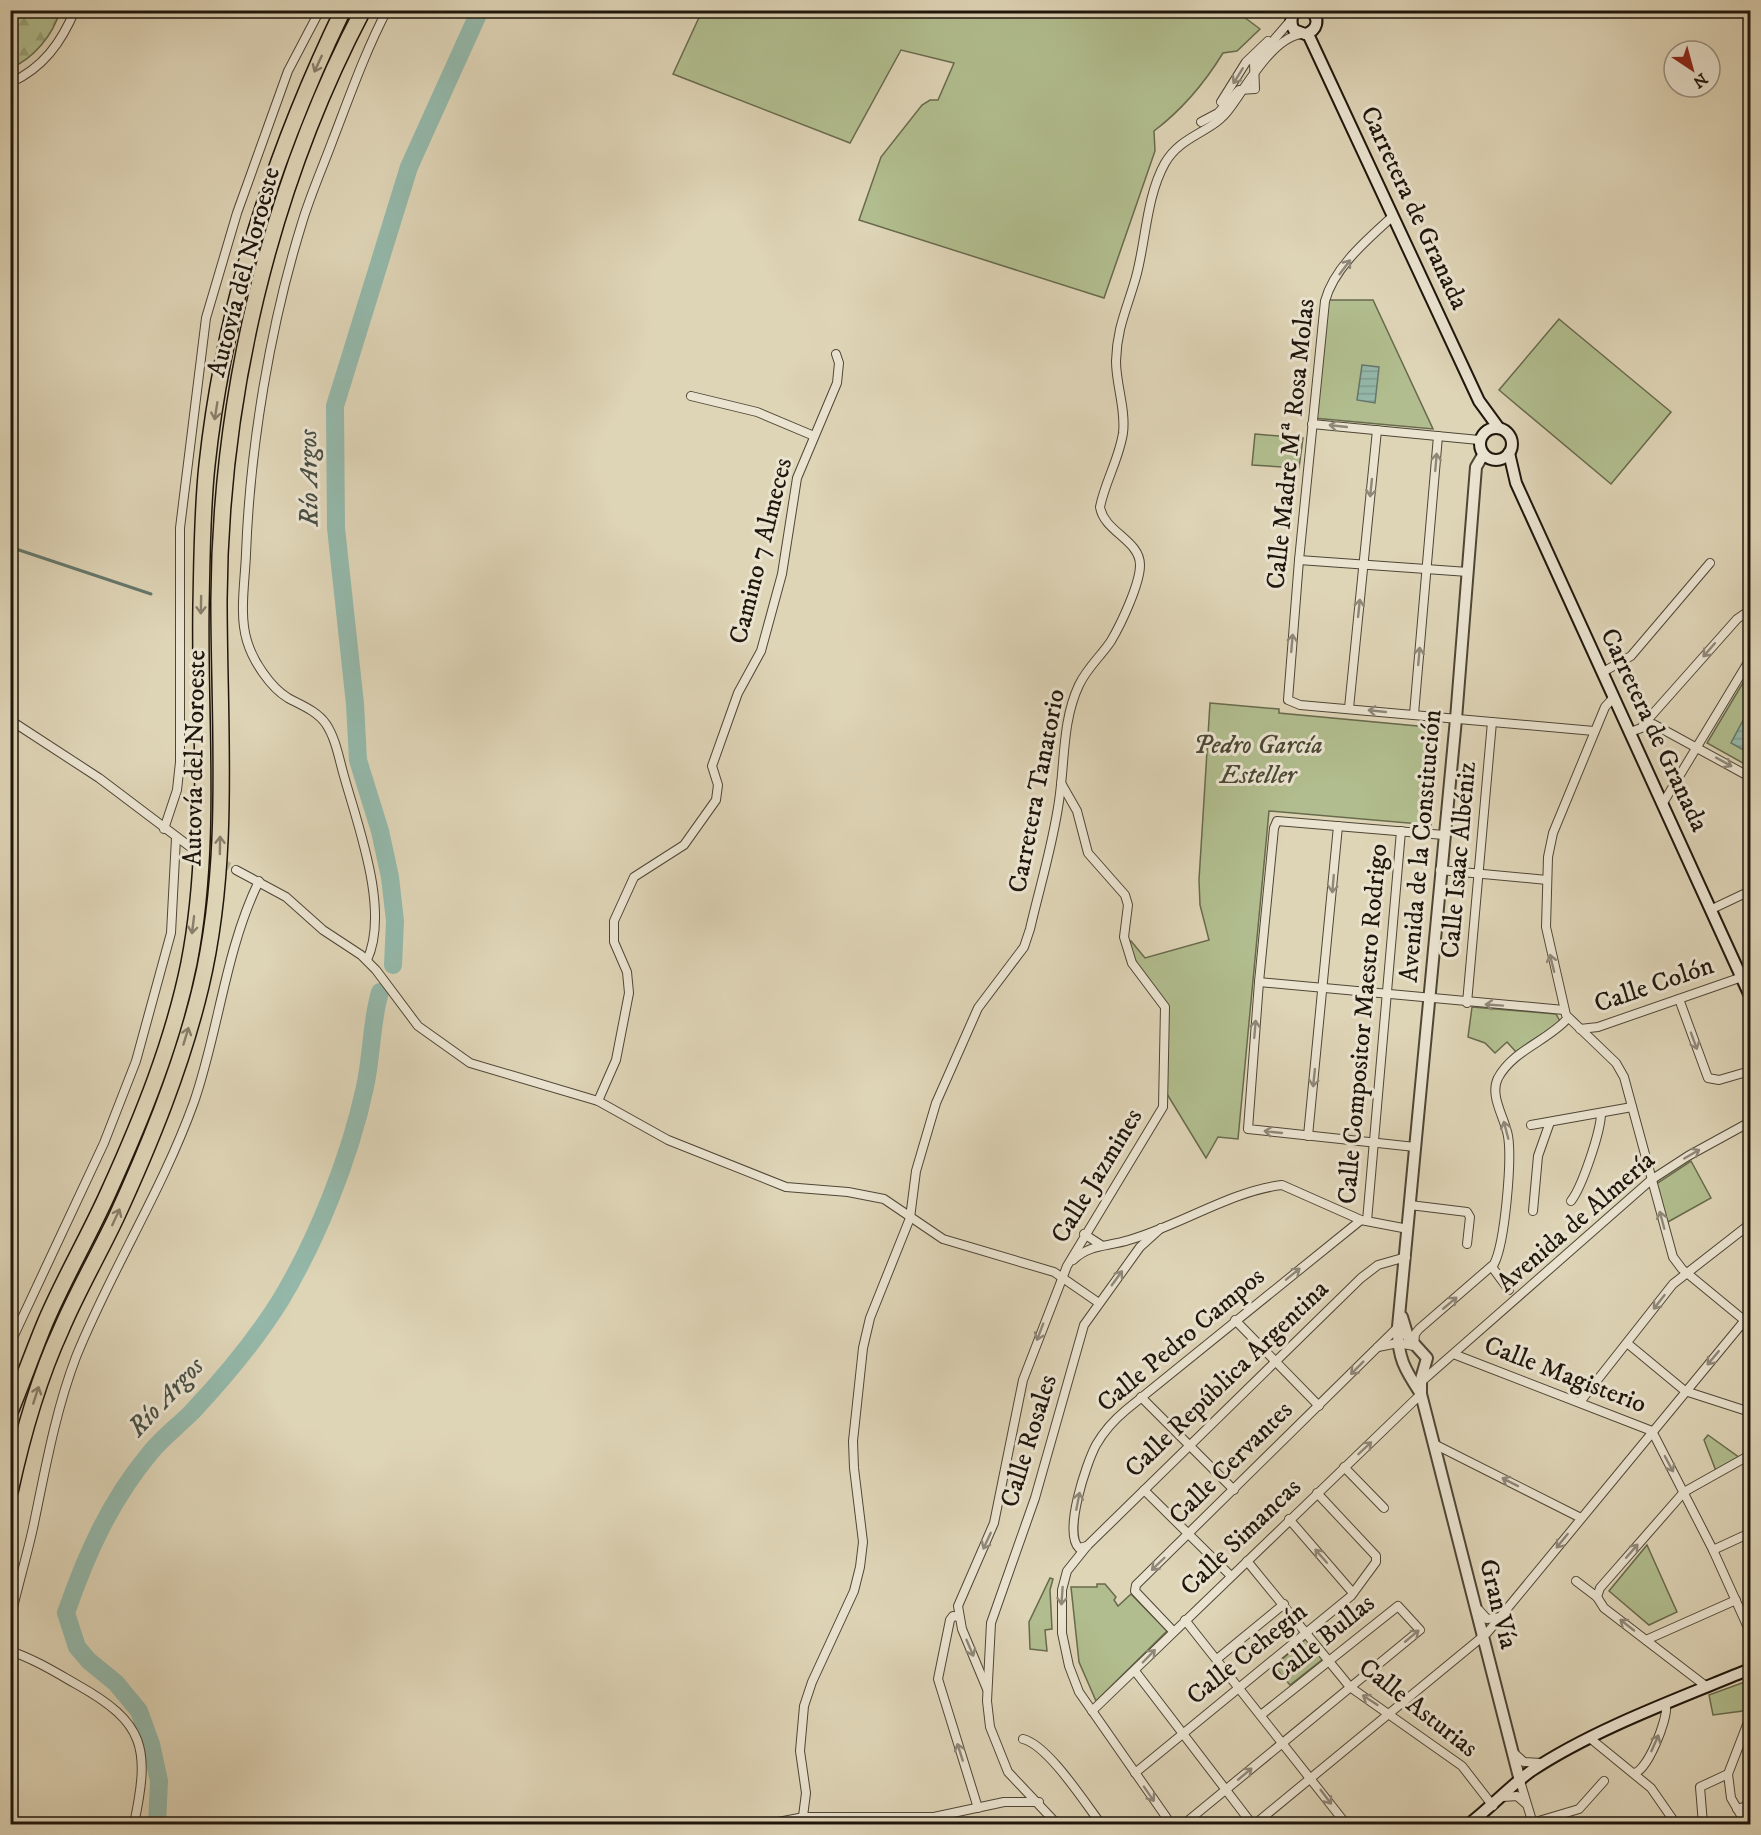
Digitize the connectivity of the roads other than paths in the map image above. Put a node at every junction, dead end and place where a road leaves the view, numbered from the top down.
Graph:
1 (75, 10) edge
2 (320, 10) edge
3 (343, 10) edge
4 (363, 10) edge
5 (387, 10) edge
6 (1312, 11) edge
7 (1294, 15) edge
8 (1305, 34) junction
9 (1279, 35) junction
10 (1253, 76) junction
11 (10, 83) edge
12 (1244, 88) junction
13 (1201, 122) junction
14 (1185, 140) junction
15 (1393, 216) junction
16 (836, 354) dead end
17 (691, 396) dead end
18 (1479, 401) junction
19 (1312, 424) junction
20 (1498, 427) junction
21 (1377, 430) junction
22 (814, 436) junction
23 (1438, 436) junction
24 (1482, 436) junction
25 (1483, 455) junction
26 (1504, 456) junction
27 (1299, 560) junction
28 (1710, 563) dead end
29 (1364, 565) junction
30 (1426, 569) junction
31 (1468, 572) junction
32 (1750, 610) edge
33 (1750, 659) edge
34 (1603, 672) junction
35 (1614, 697) junction
36 (1349, 708) junction
37 (1414, 714) junction
38 (1654, 714) junction
39 (1456, 719) junction
40 (10, 720) edge
41 (1492, 722) junction
42 (1643, 725) junction
43 (1655, 725) junction
44 (1594, 731) junction
45 (1630, 732) junction
46 (1697, 747) junction
47 (1750, 777) edge
48 (1061, 783) junction
49 (1662, 803) junction
50 (1338, 826) junction
51 (164, 829) junction
52 (1401, 831) junction
53 (1444, 835) junction
54 (176, 838) junction
55 (189, 846) dead end
56 (236, 870) tunnel mouth
57 (1440, 870) junction
58 (1478, 874) junction
59 (1547, 880) junction
60 (259, 881) junction
61 (1750, 891) edge
62 (1712, 909) junction
63 (367, 960) junction
64 (1742, 977) junction
65 (1259, 982) junction
66 (1323, 988) junction
67 (1749, 991) edge
68 (1388, 994) junction
69 (1429, 999) junction
70 (1679, 999) junction
71 (1467, 1003) junction
72 (1564, 1010) junction
73 (1568, 1018) junction
74 (1580, 1029) junction
75 (1750, 1071) edge
76 (598, 1101) junction
77 (1632, 1107) junction
78 (1601, 1113) junction
79 (1550, 1122) junction
80 (1750, 1122) edge
81 (1531, 1125) dead end
82 (1308, 1136) junction
83 (1373, 1142) junction
84 (1415, 1147) junction
85 (1651, 1180) junction
86 (1571, 1201) dead end
87 (1410, 1205) junction
88 (1533, 1211) dead end
89 (910, 1218) junction
90 (1364, 1221) junction
91 (1750, 1224) edge
92 (1161, 1228) junction
93 (1408, 1229) junction
94 (1084, 1234) junction
95 (1125, 1241) junction
96 (1467, 1244) dead end
97 (1101, 1245) junction
98 (1134, 1254) junction
99 (1406, 1257) junction
100 (1067, 1266) junction
101 (1492, 1267) junction
102 (1054, 1272) junction
103 (1686, 1272) junction
104 (1062, 1278) junction
105 (1509, 1290) dead end
106 (1099, 1303) junction
107 (1402, 1314) junction
108 (1235, 1320) junction
109 (1749, 1320) edge
110 (1398, 1327) junction
111 (1627, 1342) junction
112 (1398, 1343) junction
113 (10, 1344) edge
114 (1378, 1347) junction
115 (1417, 1348) junction
116 (1456, 1355) junction
117 (1401, 1360) junction
118 (1276, 1361) junction
119 (1437, 1369) junction
120 (1406, 1371) junction
121 (1423, 1372) junction
122 (1421, 1389) junction
123 (1685, 1391) junction
124 (1141, 1397) junction
125 (1580, 1402) junction
126 (1319, 1406) junction
127 (1748, 1409) edge
128 (10, 1412) edge
129 (1652, 1431) junction
130 (1434, 1444) junction
131 (1190, 1446) junction
132 (1750, 1455) edge
133 (1344, 1467) junction
134 (1144, 1490) junction
135 (1234, 1490) junction
136 (10, 1492) edge
137 (1684, 1492) junction
138 (1317, 1493) junction
139 (1384, 1508) dead end
140 (1581, 1518) junction
141 (1289, 1519) junction
142 (1750, 1533) edge
143 (1189, 1534) junction
144 (1087, 1546) junction
145 (1713, 1550) junction
146 (1247, 1560) junction
147 (1231, 1576) junction
148 (1576, 1581) dead end
149 (1353, 1593) junction
150 (1597, 1597) junction
151 (1736, 1600) junction
152 (1284, 1604) junction
153 (1476, 1605) junction
154 (1502, 1616) junction
155 (958, 1617) junction
156 (10, 1620) edge
157 (1185, 1620) junction
158 (1173, 1631) junction
159 (1307, 1632) junction
160 (1750, 1632) edge
161 (1483, 1637) junction
162 (1646, 1640) junction
163 (10, 1651) edge
164 (1465, 1653) junction
165 (1217, 1659) junction
166 (1328, 1661) junction
167 (1490, 1664) junction
168 (1750, 1669) edge
169 (1135, 1671) junction
170 (1690, 1674) junction
171 (1350, 1687) junction
172 (1707, 1687) junction
173 (1240, 1688) junction
174 (987, 1689) junction
175 (1682, 1699) junction
176 (1666, 1706) junction
177 (1092, 1711) junction
178 (1389, 1713) junction
179 (1261, 1715) junction
180 (1750, 1717) edge
181 (1184, 1733) junction
182 (1023, 1739) dead end
183 (1591, 1739) junction
184 (1282, 1744) junction
185 (1511, 1748) junction
186 (1549, 1761) junction
187 (1135, 1773) junction
188 (1634, 1773) junction
189 (1728, 1774) junction
190 (1310, 1777) junction
191 (1520, 1781) junction
192 (1604, 1781) dead end
193 (1225, 1791) junction
194 (1503, 1797) junction
195 (1039, 1802) junction
196 (1750, 1805) edge
197 (1492, 1806) junction
198 (1527, 1806) junction
199 (978, 1808) junction
200 (1737, 1809) junction
201 (803, 1820) edge
202 (134, 1824) edge
203 (768, 1824) edge
204 (1057, 1824) edge
205 (1101, 1824) edge
206 (1171, 1824) edge
207 (1184, 1824) edge
208 (1254, 1824) edge
209 (1347, 1824) edge
210 (1468, 1824) edge
211 (1533, 1824) edge
212 (1676, 1824) edge
213 (1703, 1824) edge
214 (1746, 1824) edge

1 - 11 street
2 - 51 street
3 -> 128 highway, Autovía del Noroeste
136 -> 4 highway, Autovía del Noroeste
5 - 63 street
6 - 8 main road
7 - 8 main road, Carretera de Granada
7 - 9 street
8 - 10 street
8 - 15 main road, Carretera de Granada
9 - 10 street
9 -> 13 street
10 - 12 street
12 - 13 street
12 - 14 street
13 - 14 street, Carretera Tanatorio
14 - 48 street, Carretera Tanatorio
15 - 18 main road, Carretera de Granada
19 -> 15 street, Calle Madre Mª Rosa Molas
16 - 22 street, Camino 7 Almeces
17 - 22 street
18 - 20 main road, Carretera de Granada
18 - 24 main road, Carretera de Granada
21 -> 19 street
19 - 27 street, Calle Madre Mª Rosa Molas
20 - 24 main road
20 - 26 main road, Carretera de Granada
21 - 23 street
21 -> 29 street
22 - 76 street, Camino 7 Almeces
23 - 24 street
30 -> 23 street
24 - 25 main road, Carretera de Granada
25 - 26 main road
25 - 31 main road, Avenida de la Constitución
26 - 34 main road, Carretera de Granada
27 - 29 street
36 -> 27 street, Calle Madre Mª Rosa Molas
28 - 34 street
29 - 30 street
36 -> 29 street
30 - 31 street
37 -> 30 street
31 - 39 main road, Avenida de la Constitución
32 -> 38 street
33 - 46 street
34 - 35 main road, Carretera de Granada
35 - 44 street
35 - 45 main road, Carretera de Granada
37 -> 36 street
37 - 39 street
38 - 42 street
38 - 43 street
39 - 41 street
39 - 53 main road, Avenida de la Constitución
40 - 51 street
41 - 44 street
41 - 58 street, Calle Isaac Albéniz
42 - 43 street
42 - 45 street
43 - 46 street
44 - 59 street
45 - 49 main road, Carretera de Granada
46 -> 47 street
46 - 49 street
48 - 89 street, Carretera Tanatorio
48 - 94 street, Calle Jazmines
49 - 62 main road, Carretera de Granada
50 - 52 street
50 - 65 street
50 -> 66 street
51 - 54 street
52 - 53 street
52 - 68 street, Calle Compositor Maestro Rodrigo
53 - 57 main road, Avenida de la Constitución
54 - 55 street
54 - 113 street
56 - 60 street
57 - 58 street
57 - 69 main road, Avenida de la Constitución
58 - 59 street
58 - 71 street, Calle Isaac Albéniz
72 -> 59 street
60 - 63 street
60 - 156 street
61 - 62 street
62 - 64 main road, Carretera de Granada
63 - 76 street
64 - 67 main road, Carretera de Granada
64 - 70 street, Calle Colón
65 - 66 street
82 -> 65 street
66 - 68 street
66 -> 82 street
68 - 69 street
68 - 83 street, Calle Compositor Maestro Rodrigo
69 - 71 street
69 - 84 main road, Avenida de la Constitución
70 - 74 street, Calle Colón
70 -> 75 street
72 -> 71 street
72 - 73 street
73 - 74 street
101 -> 73 street
74 - 77 street
76 - 89 street
77 - 78 street
77 - 85 street
78 - 79 street
78 - 86 street
79 - 81 street
79 - 88 street
85 -> 80 street, Avenida de Almería
82 - 83 street
83 - 84 street
83 - 90 street, Calle Compositor Maestro Rodrigo
84 - 87 main road, Avenida de la Constitución
103 -> 85 street
85 - 116 street, Avenida de Almería
87 - 93 main road, Avenida de la Constitución
87 - 96 street
89 - 102 street
89 - 201 street, Carretera Tanatorio
90 - 92 street
90 - 93 street
108 -> 90 street, Calle Pedro Campos
91 - 103 street
92 - 95 street
92 - 98 street, Calle Rosales
93 - 99 main road, Avenida de la Constitución
94 - 97 street
94 - 100 street, Calle Jazmines
95 - 97 street
95 - 98 street
97 - 100 street
106 -> 98 street, Calle Rosales
99 - 107 main road, Avenida de la Constitución
99 - 118 street, Calle República Argentina
100 - 102 street
100 - 104 street, Calle Jazmines
101 - 105 street
115 -> 101 street
102 - 104 street
103 - 109 street
103 -> 111 street
104 - 106 street
104 -> 155 street, Calle Jazmines
106 - 174 street, Calle Rosales
107 - 110 main road
107 - 115 main road
108 - 118 street
108 - 124 street, Calle Pedro Campos
109 -> 123 street
110 - 112 main road
110 - 114 street, Calle Cervantes
111 - 123 street
111 - 125 street
112 - 114 street
112 - 115 street
112 - 117 main road
114 -> 126 street, Calle Cervantes
115 - 117 main road
115 - 121 main road
116 - 119 street, Avenida de Almería
116 - 125 street, Calle Magisterio
117 - 120 main road
118 - 126 street
118 - 131 street, Calle República Argentina
119 - 121 street
119 - 122 street, Avenida de Almería
120 - 121 main road
120 - 122 main road
121 - 122 main road
122 - 130 main road, Gran Vía
133 -> 122 street, Calle Simancas
123 - 127 street
123 - 129 street
124 - 131 street
144 -> 124 street, Calle Pedro Campos
125 - 129 street, Calle Magisterio
126 - 135 street, Calle Cervantes
129 -> 137 street, Calle Magisterio
129 - 140 street
140 -> 130 street
130 - 153 main road, Gran Vía
131 - 134 street, Calle República Argentina
131 - 135 street
132 - 137 street
133 - 138 street, Calle Simancas
133 - 139 street
134 - 143 street
134 - 144 street, Calle República Argentina
135 - 143 street, Calle Cervantes
137 - 145 street, Calle Magisterio
150 -> 137 street
138 - 141 street, Calle Simancas
138 - 149 street, Calle Cehegín
140 -> 154 street
141 - 146 street, Calle Simancas
149 -> 141 street
142 - 145 street
143 - 147 street
143 -> 158 street, Calle Cervantes
144 -> 177 street, Calle República Argentina
145 - 151 street, Calle Magisterio
146 - 147 street, Calle Simancas
146 - 152 street, Calle Asturias
147 - 157 street, Calle Simancas
148 - 150 street
149 - 159 street, Calle Cehegín
162 -> 150 street
151 - 160 street, Calle Magisterio
151 - 162 street
152 - 159 street, Calle Asturias
152 - 165 street
153 - 154 street
153 - 161 main road, Gran Vía
154 - 161 street
155 -> 174 street
199 -> 155 street, Calle Jazmines
157 - 158 street, Calle Simancas
157 - 165 street
169 -> 158 street, Calle Simancas
159 - 166 street, Calle Asturias
159 - 173 street, Calle Cehegín
161 - 164 street
161 - 167 main road, Gran Vía
162 - 170 street
163 - 202 street
164 - 167 street
164 - 178 street
165 - 173 street
166 - 171 street, Calle Asturias
171 -> 166 street, Calle Bullas
166 - 179 street, Calle Bullas
167 - 185 main road, Gran Vía
168 - 172 main road
169 - 177 street, Calle Simancas
169 - 181 street
170 - 172 street
170 - 175 street
178 -> 171 street, Calle Asturias
171 - 184 street
172 - 175 main road
173 - 179 street
173 - 181 street, Calle Cehegín
174 - 195 street
175 - 176 main road
176 - 183 main road
188 -> 176 street
177 - 187 street, Calle República Argentina
178 - 190 street
178 - 197 street, Calle Asturias
179 - 184 street
180 - 189 street
181 - 187 street, Calle Cehegín
181 - 193 street
182 - 205 street
183 - 186 main road
183 - 188 street
184 - 190 street
193 -> 184 street
185 - 186 street
185 - 191 main road, Gran Vía
186 - 191 main road
187 -> 206 street, Calle República Argentina
188 - 212 street
189 - 200 street
189 - 213 street
190 - 208 street
190 -> 209 street
191 - 194 main road
191 - 198 street, Gran Vía
192 - 211 street
193 - 207 street
193 - 208 street
194 - 197 main road
194 - 198 street
195 - 199 street
195 - 204 street
196 - 200 street
197 - 210 main road
198 - 211 street, Gran Vía
199 - 201 street
200 - 214 street
201 - 203 street

